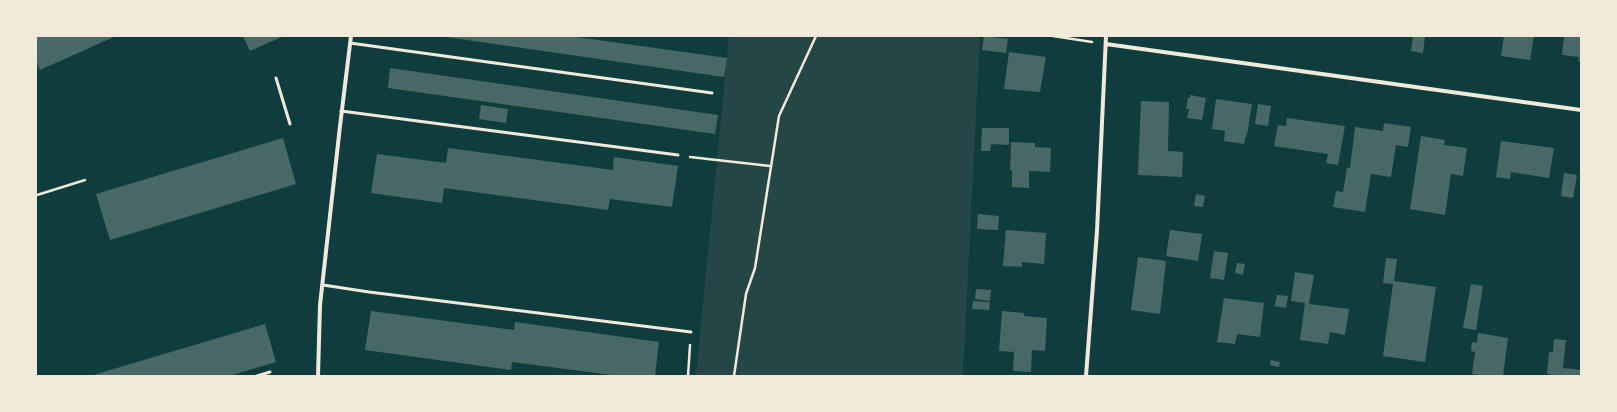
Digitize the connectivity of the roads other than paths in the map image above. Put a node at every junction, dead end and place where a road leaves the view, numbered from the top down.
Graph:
1 (351, 36) edge
2 (1106, 36) edge
3 (350, 43) junction
4 (1106, 44) junction
5 (276, 78) dead end
6 (712, 93) dead end
7 (1581, 110) edge
8 (342, 111) junction
9 (290, 124) dead end
10 (678, 155) road end
11 (323, 285) junction
12 (691, 332) road end
13 (270, 372) dead end
14 (257, 376) edge
15 (318, 376) edge
16 (1086, 376) edge

1 - 3 street
2 - 4 street
3 - 6 lane
3 - 8 street
4 - 7 street
4 - 16 street
5 - 9 lane
8 - 10 lane
8 - 11 street
11 - 12 lane
11 - 15 street
13 - 14 lane

